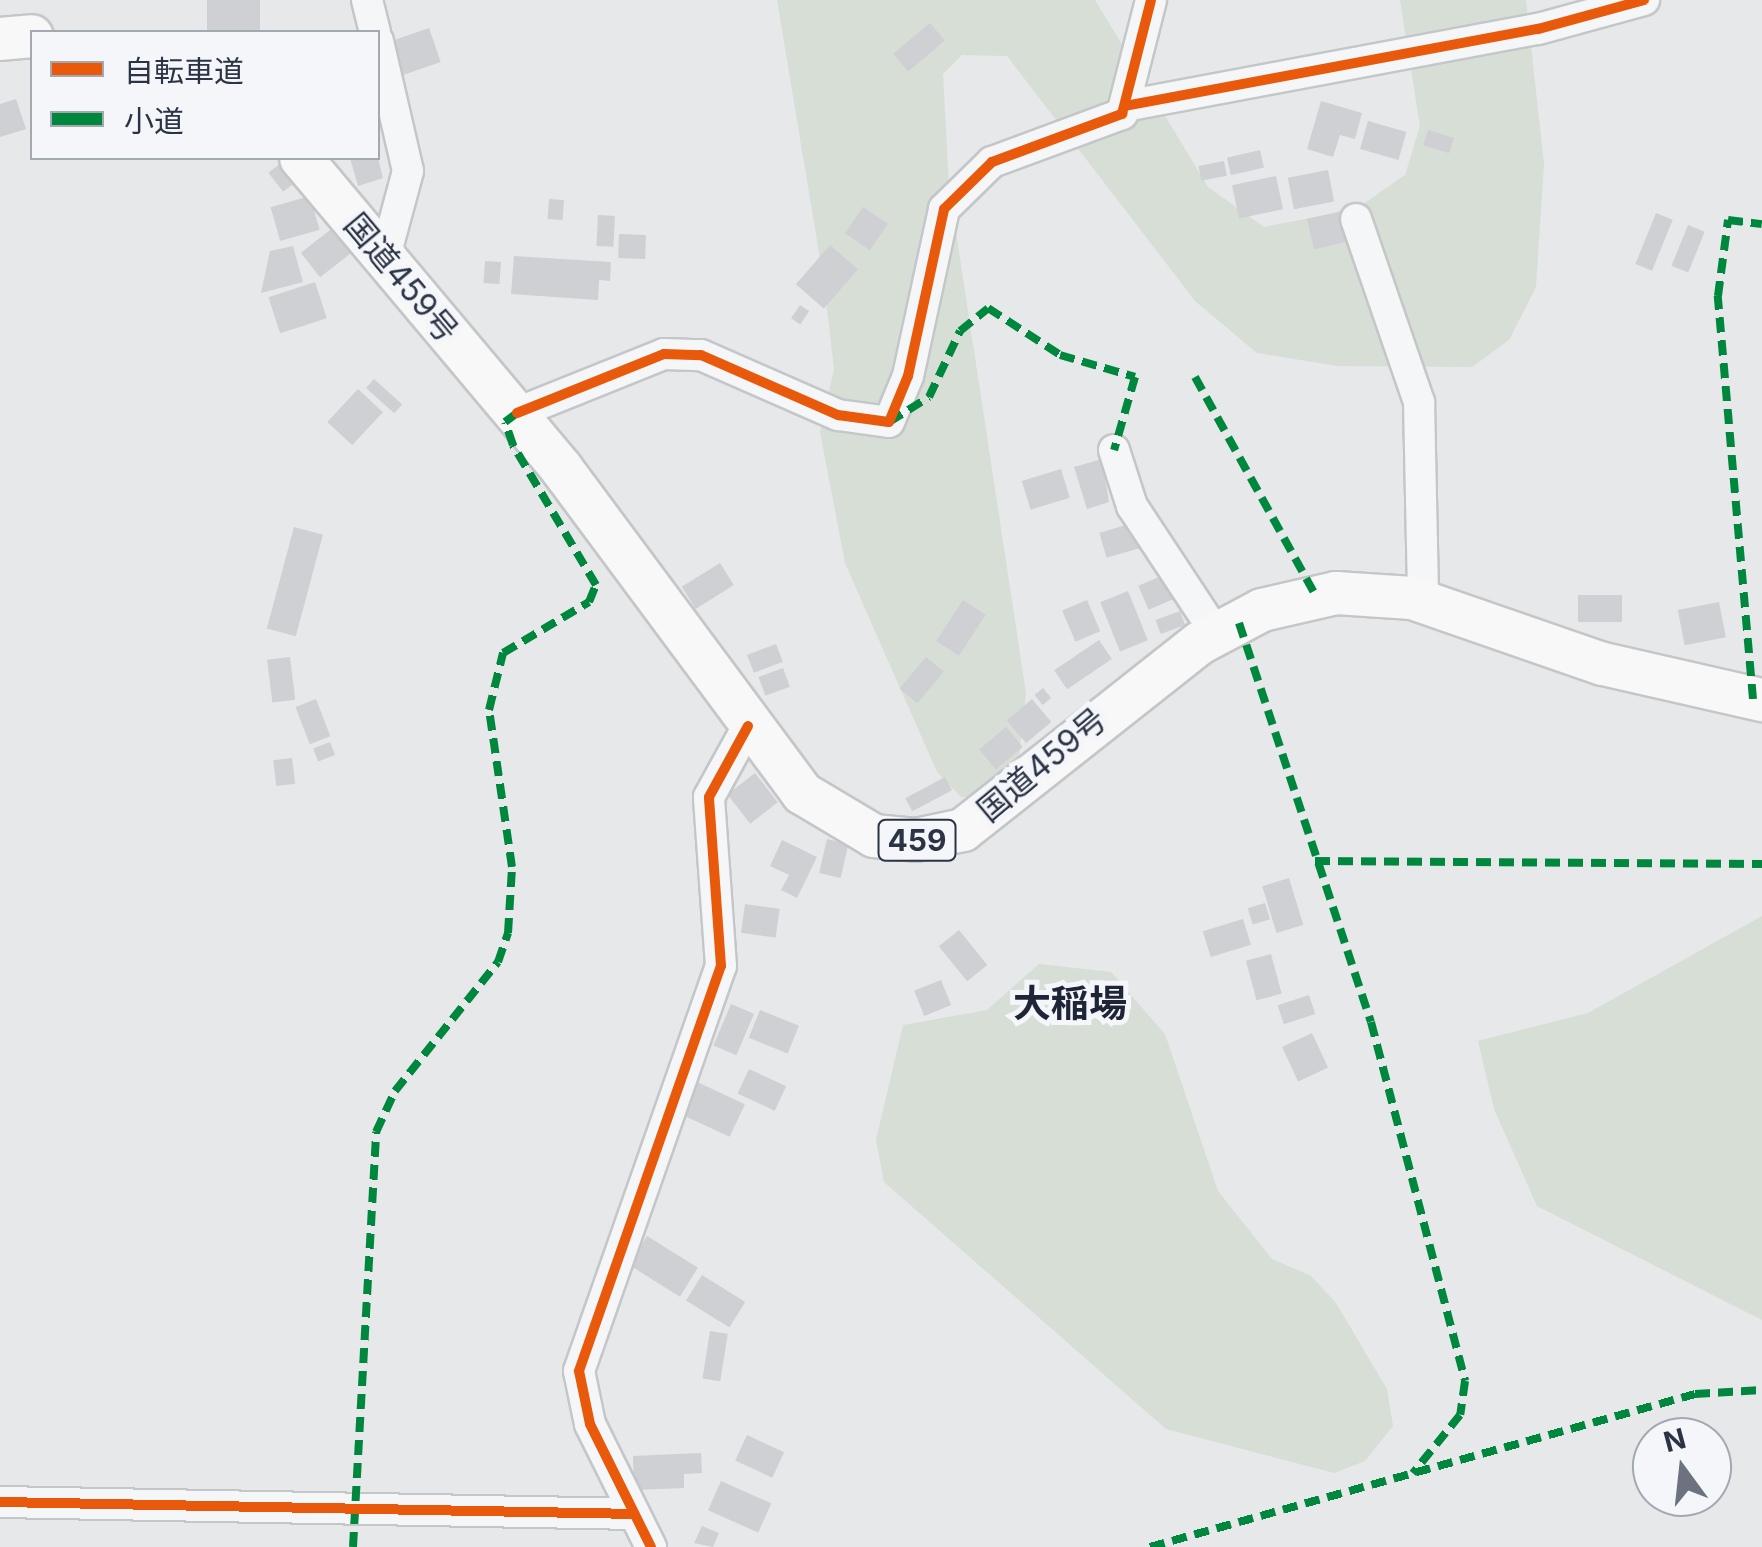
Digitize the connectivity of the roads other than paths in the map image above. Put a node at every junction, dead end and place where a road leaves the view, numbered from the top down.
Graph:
1 (367, 0) edge
2 (1151, 0) edge
3 (1644, 0) edge
4 (375, 30) edge
5 (30, 36) edge
6 (0, 39) edge
7 (380, 50) edge
8 (1125, 106) junction
9 (303, 160) edge
10 (1356, 218) dead end
11 (384, 260) junction
12 (517, 413) junction
13 (1114, 450) dead end
14 (1423, 601) junction
15 (1217, 634) junction
16 (1762, 700) edge
17 (748, 726) junction
18 (0, 1502) edge
19 (634, 1514) junction
20 (651, 1547) edge

1 - 4 street
2 - 8 street
3 - 8 street
5 - 6 highway
7 - 11 street
8 - 12 street
9 - 11 highway, 国道459号 / 459
10 - 14 street
11 - 12 highway, 国道459号 / 459
12 - 17 highway, 国道459号 / 459
13 - 15 street
14 - 15 highway, 国道459号 / 459
14 - 16 highway, 国道459号 / 459
15 - 17 highway, 国道459号 / 459
17 - 19 street
18 - 19 street
19 - 20 street

